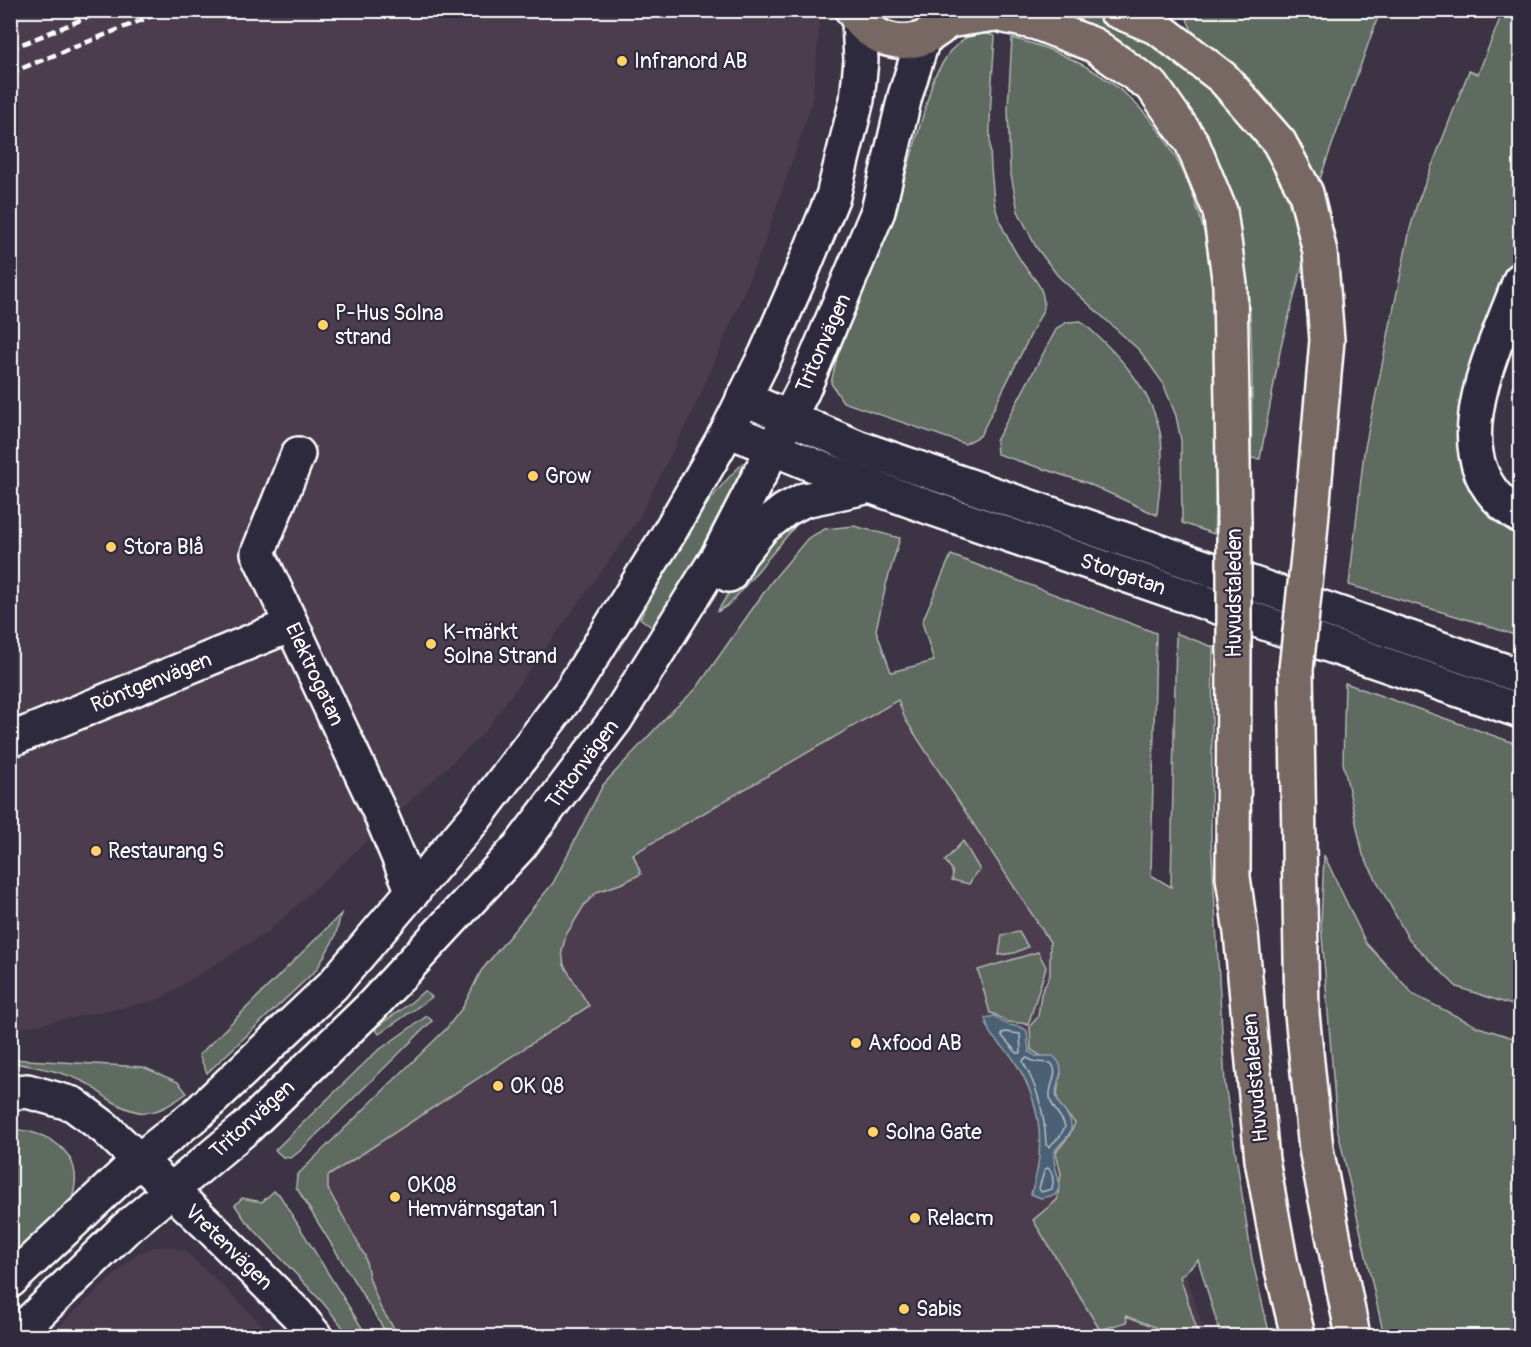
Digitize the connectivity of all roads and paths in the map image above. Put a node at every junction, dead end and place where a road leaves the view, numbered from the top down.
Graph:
1 (1115, 10) edge
2 (855, 16) edge
3 (942, 23) edge
4 (1521, 280) edge
5 (743, 398) junction
6 (789, 418) junction
7 (728, 430) junction
8 (773, 449) junction
9 (298, 454) dead end
10 (871, 486) junction
11 (1521, 516) edge
12 (291, 625) junction
13 (664, 641) junction
14 (1521, 676) edge
15 (1521, 711) edge
16 (10, 740) edge
17 (413, 892) junction
18 (10, 1093) edge
19 (139, 1160) junction
20 (171, 1191) junction
21 (10, 1281) edge
22 (15, 1336) edge
23 (315, 1336) edge
24 (1298, 1336) edge
25 (1353, 1336) edge

1 - 25 main road, bridge
2 - 3 main road, Huvudstaleden
2 - 5 street, Tritonvägen
3 - 6 street, Tritonvägen
3 - 24 main road, Huvudstaleden, bridge
4 - 11 street
5 - 6 street, Storgatan
5 - 7 street, Tritonvägen
6 - 8 street, Tritonvägen
6 - 14 street, Storgatan
7 - 8 street, Storgatan
7 - 17 street, Tritonvägen
8 - 10 street, Storgatan
8 - 13 street, Tritonvägen
9 - 12 street, Elektrogatan
10 - 13 street
10 - 15 street, Storgatan
12 - 16 street, Röntgenvägen
12 - 17 street, Elektrogatan
13 - 20 street, Tritonvägen
17 - 19 street, Tritonvägen
18 - 19 street, Vretenvägen
19 - 20 street, Vretenvägen
19 - 21 street, Tritonvägen
20 - 22 street, Tritonvägen
20 - 23 street, Vretenvägen

